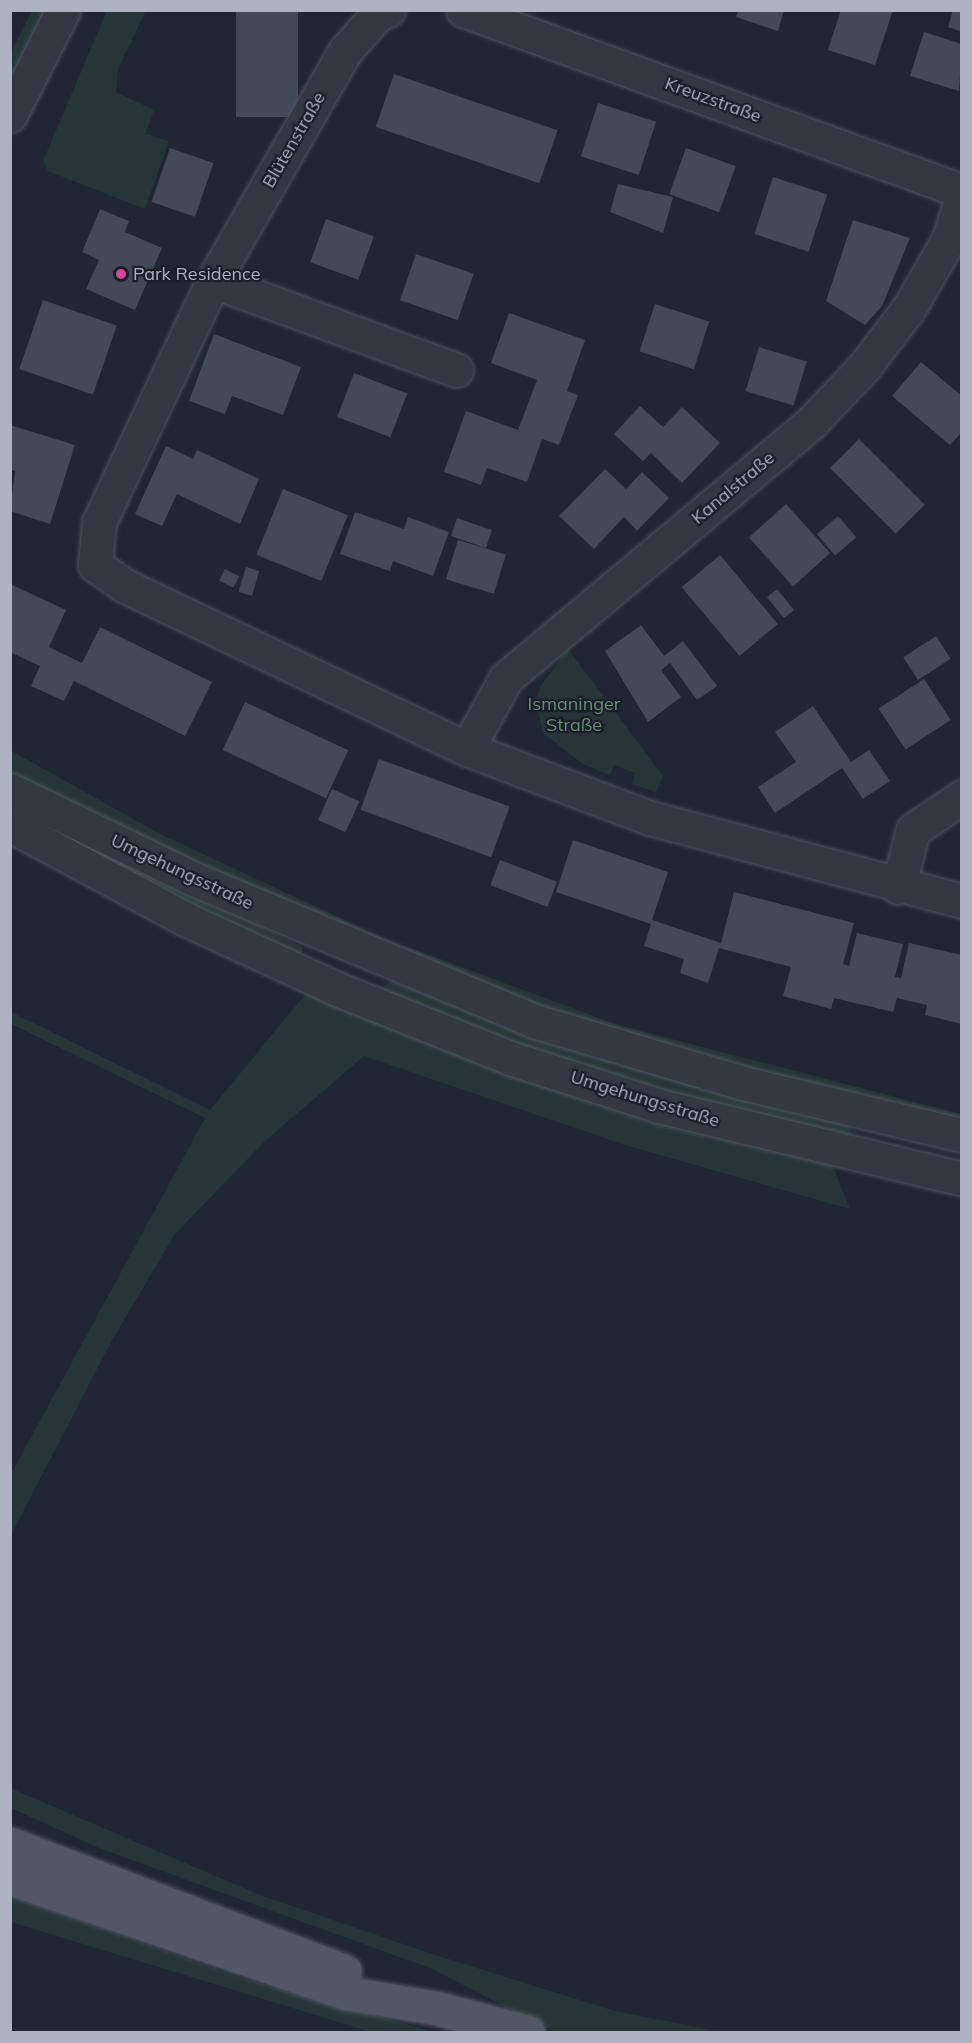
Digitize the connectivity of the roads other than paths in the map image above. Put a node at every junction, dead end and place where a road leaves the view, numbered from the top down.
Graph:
1 (63, 10) edge
2 (388, 10) edge
3 (463, 10) edge
4 (10, 115) edge
5 (962, 192) edge
6 (962, 197) edge
7 (213, 281) junction
8 (456, 370) dead end
9 (467, 749) junction
10 (10, 790) edge
11 (962, 797) edge
12 (10, 825) edge
13 (898, 888) junction
14 (962, 901) edge
15 (355, 949) junction
16 (338, 989) junction
17 (962, 1136) edge
18 (962, 1179) edge
19 (10, 1844) edge
20 (10, 1878) edge
21 (436, 2008) junction
22 (528, 2032) edge

1 - 4 street
2 - 7 street, Blütenstraße
3 - 5 street, Kreuzstraße
6 - 9 street, Kanalstraße
7 - 8 street
7 - 9 street, Blütenstraße
9 - 13 street
10 - 15 street, Umgehungsstraße
11 - 13 street
12 - 16 street, Umgehungsstraße
13 - 14 street
15 - 16 street
15 - 17 street, Umgehungsstraße
16 - 18 street, Umgehungsstraße
19 - 21 main road
20 - 21 main road
21 - 22 main road

